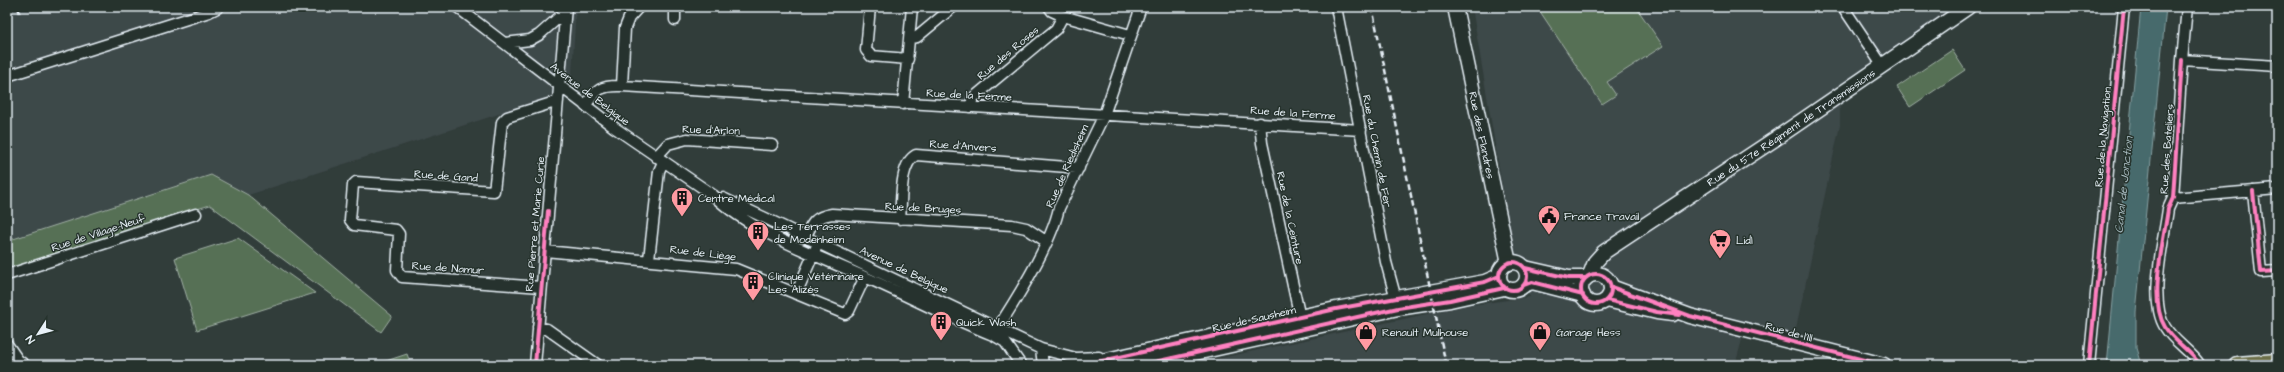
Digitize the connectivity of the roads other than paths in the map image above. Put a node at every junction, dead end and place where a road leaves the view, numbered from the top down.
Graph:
1 (219, 7) edge
2 (457, 7) edge
3 (639, 7) edge
4 (675, 7) edge
5 (870, 7) edge
6 (912, 7) edge
7 (953, 7) edge
8 (1049, 7) edge
9 (1141, 7) edge
10 (1336, 7) edge
11 (1455, 7) edge
12 (1843, 7) edge
13 (1968, 7) edge
14 (2124, 7) edge
15 (2187, 7) edge
16 (565, 10) edge
17 (1063, 16) junction
18 (675, 20) dead end
19 (1130, 35) junction
20 (910, 38) junction
21 (504, 43) junction
22 (908, 58) junction
23 (2182, 60) junction
24 (1882, 65) junction
25 (2277, 66) edge
26 (7, 76) edge
27 (560, 86) junction
28 (622, 86) junction
29 (558, 101) junction
30 (903, 104) junction
31 (585, 106) junction
32 (970, 107) junction
33 (1104, 115) junction
34 (1260, 123) junction
35 (1361, 130) junction
36 (772, 145) dead end
37 (659, 159) junction
38 (1079, 168) junction
39 (2277, 189) edge
40 (2253, 191) junction
41 (713, 195) junction
42 (2173, 198) junction
43 (196, 214) dead end
44 (900, 219) junction
45 (396, 230) joint
46 (805, 238) junction
47 (1047, 242) junction
48 (818, 244) junction
49 (545, 252) junction
50 (813, 254) junction
51 (649, 259) junction
52 (1509, 263) junction
53 (1525, 268) junction
54 (2277, 271) edge
55 (7, 275) edge
56 (865, 277) junction
57 (1502, 282) junction
58 (1599, 283) junction
59 (1524, 285) junction
60 (541, 287) junction
61 (796, 294) junction
62 (1583, 295) junction
63 (1397, 303) junction
64 (1301, 323) junction
65 (538, 327) junction
66 (996, 331) junction
67 (7, 344) edge
68 (1041, 349) junction
69 (1115, 357) junction
70 (2277, 362) edge
71 (25, 365) edge
72 (535, 365) edge
73 (598, 365) edge
74 (1021, 365) edge
75 (1043, 365) edge
76 (1084, 365) edge
77 (1141, 365) edge
78 (1884, 365) edge
79 (2089, 365) edge
80 (2200, 365) edge
81 (2237, 365) edge

1 - 26 street
2 - 21 street, Avenue de Belgique
3 - 28 street
4 - 18 street
5 - 22 street
6 - 20 street
7 - 20 street
8 - 17 street
9 - 19 street, Rue de Riedisheim
10 - 35 street, Rue du Chemin de Fer
11 - 52 main road, Rue des Flandres
12 - 24 street
13 - 24 main road, Rue du 57e Régiment de Transmissions
14 - 79 street, Rue de la Navigation
15 - 23 street, Rue des Bateliers
16 - 21 street
16 - 27 street, Rue Pierre et Marie Curie
17 - 19 street
17 - 32 street, Rue des Roses
19 - 33 street, Rue de Riedisheim
20 - 22 street
21 - 27 street, Avenue de Belgique
22 - 30 street
23 - 25 street
23 - 42 street, Rue des Bateliers
24 - 58 main road, Rue du 57e Régiment de Transmissions
27 - 29 street, Rue Pierre et Marie Curie
27 - 31 street, Avenue de Belgique
28 - 30 street, Rue de la Ferme
28 - 31 street, Rue de la Ferme
29 - 45 street, Rue de Gand
29 - 49 street, Rue Pierre et Marie Curie
30 - 32 street, Rue de la Ferme
31 - 37 street, Avenue de Belgique
32 - 33 street, Rue de la Ferme
33 - 34 street, Rue de la Ferme
33 - 38 street, Rue de Riedisheim
34 - 35 street, Rue de la Ferme
34 - 64 street, Rue de la Ceinture
35 - 63 street, Rue du Chemin de Fer
36 - 37 street, Rue d'Arlon
37 - 41 street, Avenue de Belgique
37 - 51 street
38 - 44 street, Rue d'Anvers
38 - 47 street, Rue de Riedisheim
39 - 40 street
40 - 42 street
40 - 54 street
41 - 46 street, Avenue de Belgique
41 - 50 street, Avenue de Belgique
42 - 80 street, Rue des Bateliers
43 - 55 street, Rue de Village-Neuf
44 - 46 street, Rue de Bruges
44 - 47 street, Rue de Bruges
45 - 60 street, Rue de Namur
46 - 48 street, Avenue de Belgique
47 - 66 street, Rue de Riedisheim
48 - 50 street
48 - 66 street, Avenue de Belgique
49 - 51 street, Rue de Liège
49 - 60 street, Rue Pierre et Marie Curie
50 - 56 street, Avenue de Belgique
50 - 61 street
51 - 61 street, Rue de Liège
52 - 53 main road
52 - 57 main road
53 - 58 main road
53 - 59 main road
56 - 61 street, Rue de Liège
56 - 66 street, Avenue de Belgique
57 - 59 main road
57 - 63 main road, Rue de Sausheim
58 - 62 main road, Rue du 57e Régiment de Transmissions
58 - 62 main road
58 - 78 main road, Rue de l'Ill
59 - 62 main road
60 - 65 street, Rue Pierre et Marie Curie
63 - 64 main road, Rue de Sausheim
64 - 69 main road, Rue de Sausheim
64 - 77 main road, Rue de Sausheim
65 - 72 street, Rue Pierre et Marie Curie
65 - 73 street
66 - 68 street, Avenue de Belgique
66 - 74 street, Avenue de Belgique
67 - 71 street
68 - 69 street, Avenue de Belgique
68 - 75 street
69 - 76 main road, Rue de Sausheim
70 - 81 main road

